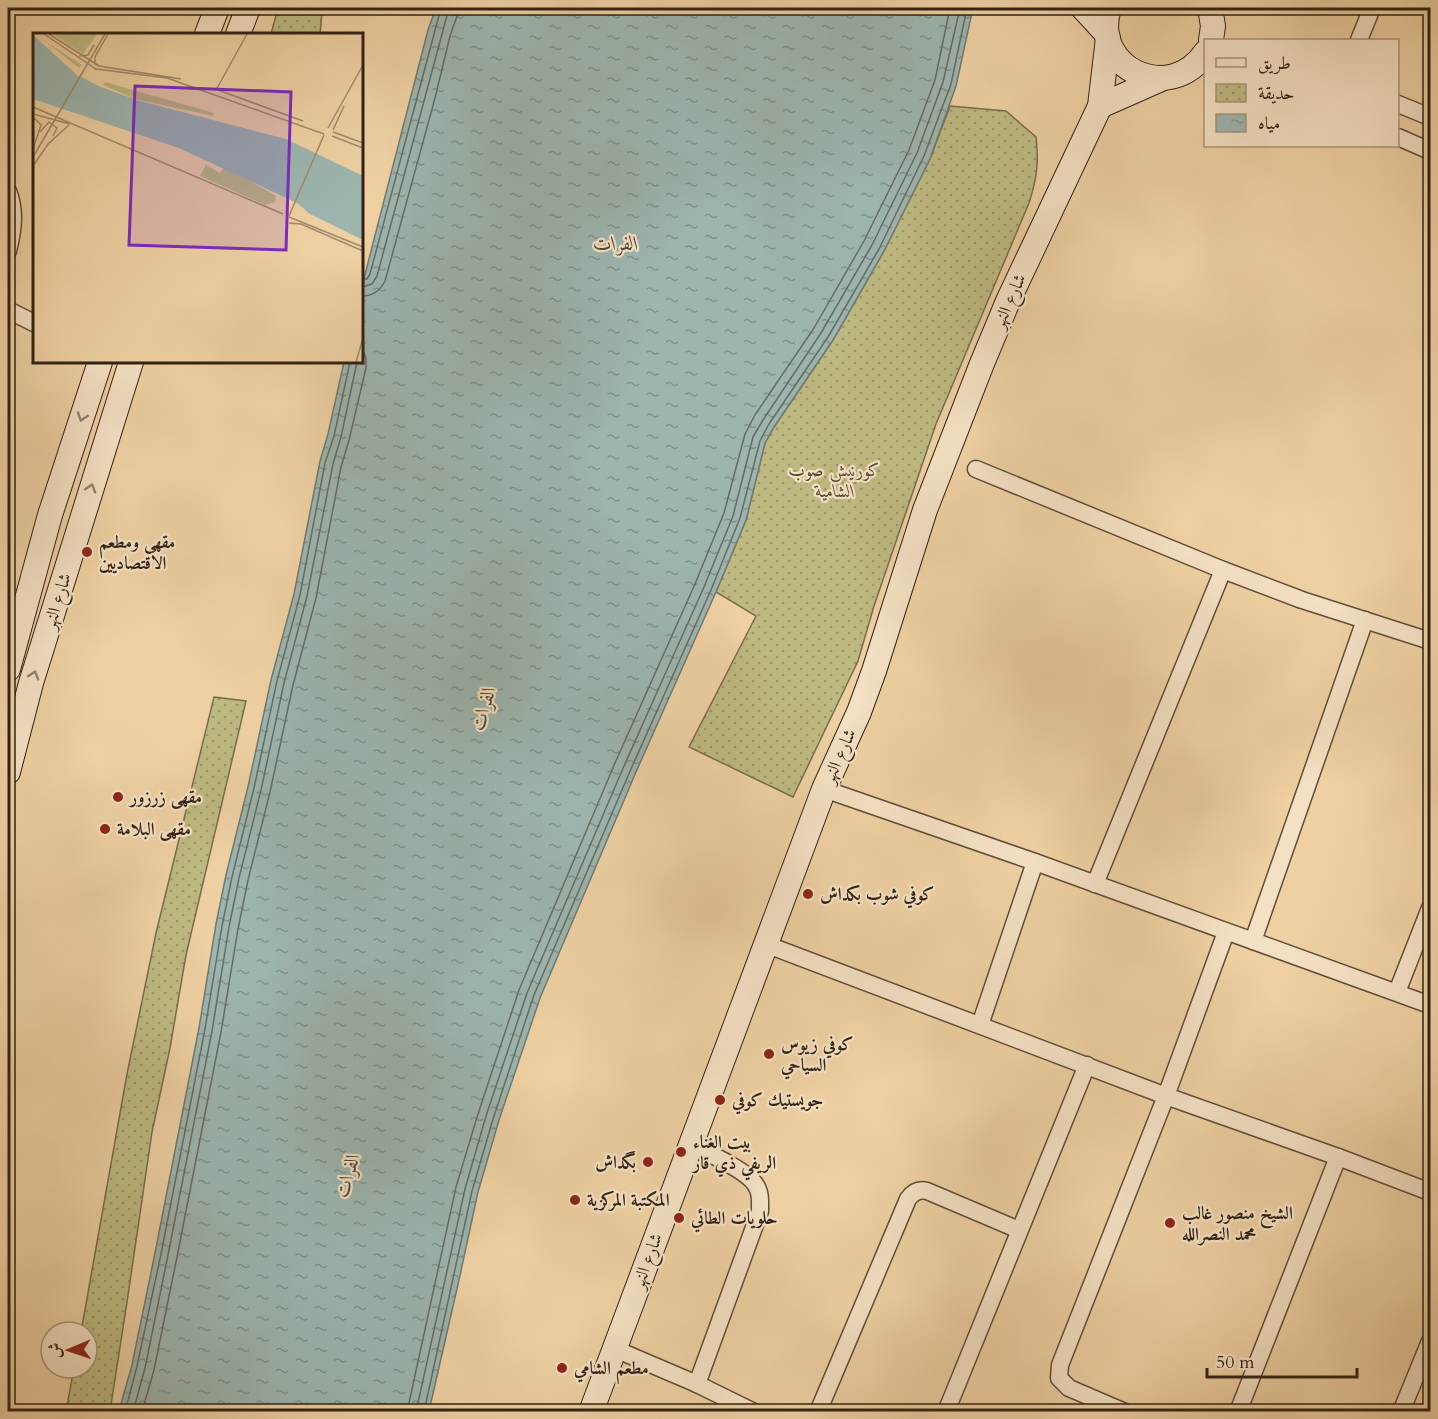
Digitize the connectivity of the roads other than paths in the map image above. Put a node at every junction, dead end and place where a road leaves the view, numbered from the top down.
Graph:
1 (217, 8) edge
2 (248, 8) edge
3 (1083, 8) edge
4 (1109, 8) edge
5 (1210, 8) edge
6 (1372, 8) edge
7 (207, 33) edge
8 (238, 33) edge
9 (1107, 36) junction
10 (1211, 39) edge
11 (1359, 39) edge
12 (1204, 54) edge
13 (1161, 78) junction
14 (1399, 104) edge
15 (1100, 106) junction
16 (1431, 117) edge
17 (1399, 137) edge
18 (1431, 151) edge
19 (8, 191) edge
20 (8, 251) edge
21 (8, 310) edge
22 (33, 322) edge
23 (100, 363) edge
24 (131, 363) edge
25 (976, 469) dead end
26 (1223, 570) junction
27 (1365, 620) junction
28 (1431, 641) edge
29 (8, 669) edge
30 (8, 772) edge
31 (824, 789) junction
32 (1035, 862) junction
33 (1095, 884) junction
34 (1431, 908) edge
35 (1226, 932) junction
36 (1253, 941) junction
37 (765, 944) junction
38 (1397, 993) junction
39 (1431, 1005) edge
40 (980, 1025) junction
41 (1087, 1065) junction
42 (1166, 1096) junction
43 (690, 1144) junction
44 (1338, 1157) junction
45 (1431, 1192) edge
46 (1019, 1230) junction
47 (1431, 1341) edge
48 (615, 1349) junction
49 (697, 1384) junction
50 (591, 1412) edge
51 (753, 1412) edge
52 (818, 1412) edge
53 (946, 1412) edge
54 (1125, 1412) edge
55 (1238, 1412) edge
56 (1401, 1412) edge

1 - 7 main road
2 - 8 main road
3 - 9 main road
4 - 9 main road, شارع النهر
5 - 10 main road
6 - 11 street
9 - 13 main road
9 - 15 main road, شارع النهر
12 - 13 main road
13 - 15 main road
14 - 16 street
15 - 31 main road, شارع النهر
17 - 18 street
19 - 20 street
21 - 22 street
23 -> 29 main road, شارع النهر
30 -> 24 main road, شارع النهر
25 - 26 street
26 - 27 street
26 - 33 street
27 - 28 street
27 - 36 street
31 - 32 street
31 - 37 main road, شارع النهر
32 - 33 street
32 - 40 street
33 - 35 street
34 - 38 street
35 - 36 street
35 - 42 street
36 - 38 street
37 - 40 street
37 - 43 main road, شارع النهر
38 - 39 street
40 - 41 street
41 - 42 street
41 - 46 street
42 - 44 street
42 - 54 street
43 - 48 main road, شارع النهر
43 - 49 street
44 - 45 street
44 - 55 street
46 - 52 street
46 - 53 street
47 - 56 street
48 - 49 street
48 - 50 main road, شارع النهر
49 - 51 street

